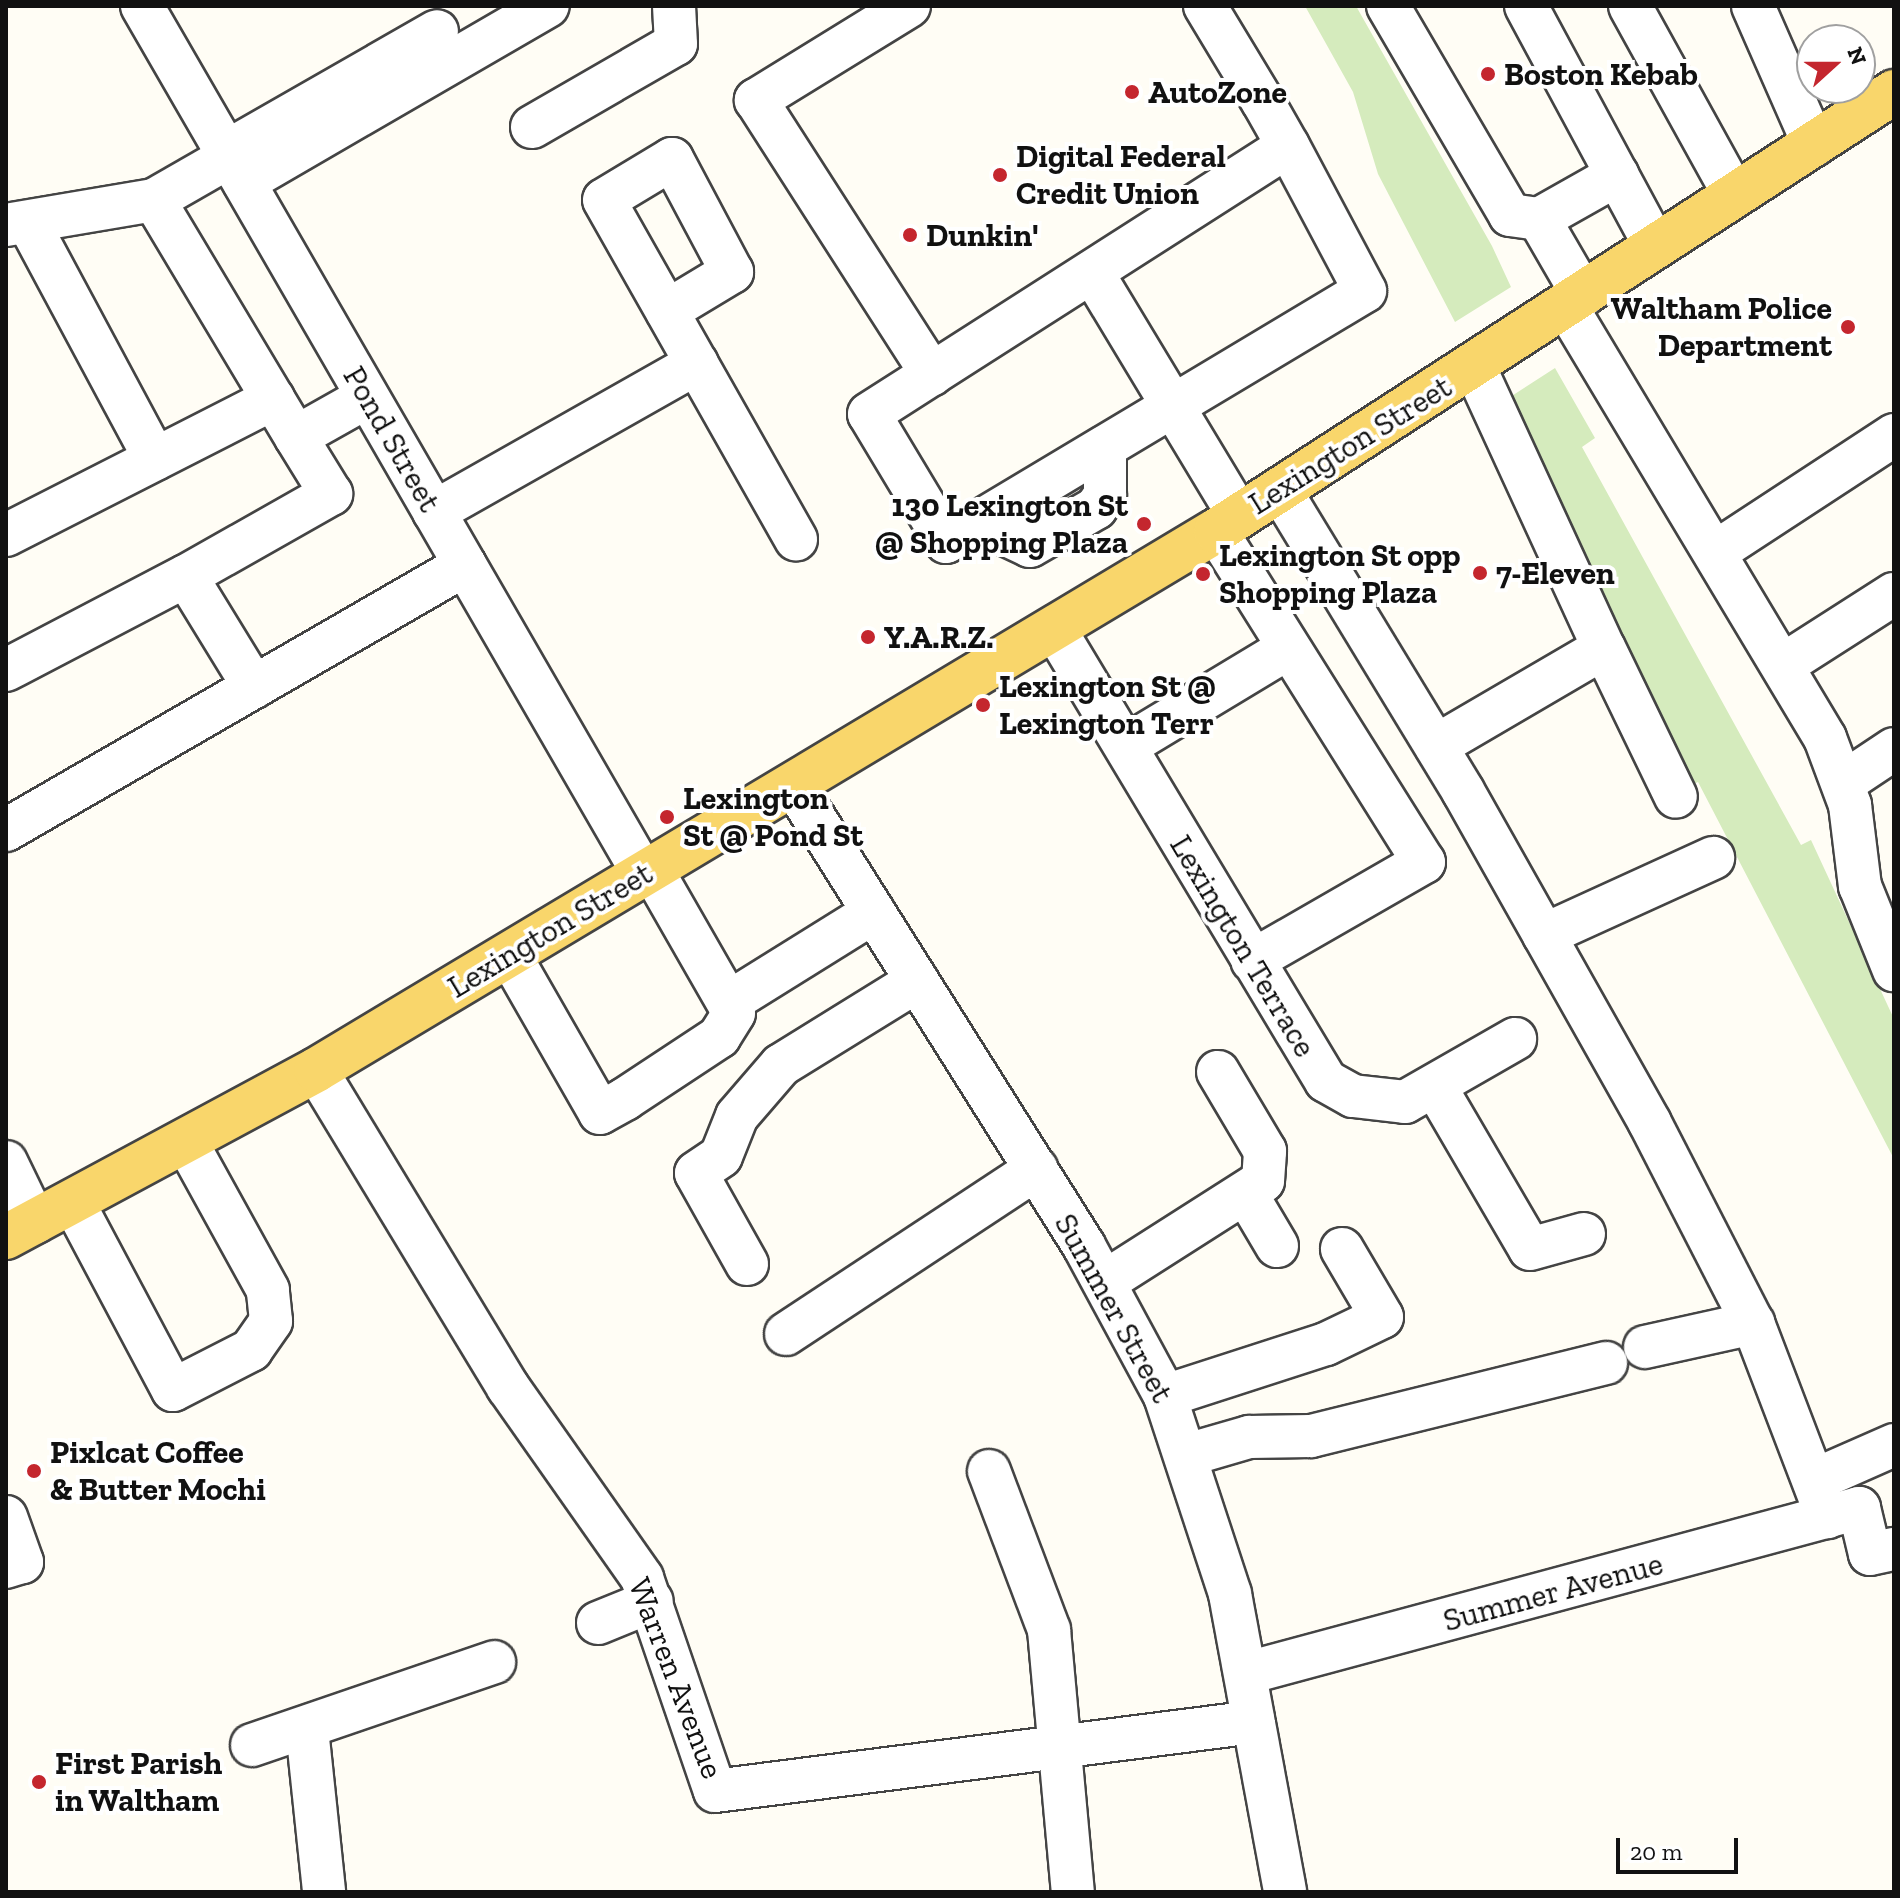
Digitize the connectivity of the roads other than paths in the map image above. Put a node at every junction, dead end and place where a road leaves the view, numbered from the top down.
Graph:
1 (548, 6) edge
2 (674, 6) edge
3 (909, 6) edge
4 (1205, 6) edge
5 (1388, 6) edge
6 (1526, 6) edge
7 (1630, 6) edge
8 (1753, 6) edge
9 (158, 12) edge
10 (437, 31) dead end
11 (1894, 92) edge
12 (532, 127) dead end
13 (1814, 145) junction
14 (1288, 146) junction
15 (233, 164) junction
16 (1617, 175) junction
17 (1735, 196) junction
18 (154, 200) junction
19 (1539, 219) junction
20 (17, 223) edge
21 (1656, 247) junction
22 (1092, 272) junction
23 (1575, 301) junction
24 (667, 311) dead end
25 (697, 363) junction
26 (1474, 366) junction
27 (932, 374) junction
28 (367, 397) junction
29 (273, 399) junction
30 (1173, 406) junction
31 (1894, 435) edge
32 (296, 437) junction
33 (155, 459) junction
34 (1280, 490) junction
35 (434, 512) junction
36 (1228, 523) junction
37 (6, 535) edge
38 (796, 539) dead end
39 (1717, 551) junction
40 (465, 565) junction
41 (186, 576) junction
42 (1894, 594) edge
43 (1054, 628) junction
44 (1604, 648) junction
45 (1287, 649) junction
46 (1786, 663) junction
47 (6, 670) edge
48 (254, 687) junction
49 (1126, 746) junction
50 (1436, 746) junction
51 (1894, 749) edge
52 (1843, 783) junction
53 (793, 784) junction
54 (1676, 797) dead end
55 (6, 830) edge
56 (1713, 858) dead end
57 (647, 870) junction
58 (874, 912) junction
59 (1544, 935) junction
60 (509, 954) junction
61 (1252, 961) junction
62 (1894, 970) edge
63 (917, 981) junction
64 (731, 1001) junction
65 (1515, 1039) dead end
66 (316, 1070) junction
67 (1218, 1072) dead end
68 (1436, 1088) junction
69 (187, 1143) junction
70 (6, 1162) edge
71 (1036, 1169) junction
72 (1248, 1197) junction
73 (38, 1220) edge
74 (1584, 1234) dead end
75 (1277, 1246) dead end
76 (1342, 1249) dead end
77 (747, 1264) dead end
78 (1106, 1281) junction
79 (1753, 1323) junction
80 (786, 1334) dead end
81 (1645, 1347) dead end
82 (1606, 1363) dead end
83 (1165, 1396) junction
84 (1894, 1445) edge
85 (1187, 1455) junction
86 (989, 1471) dead end
87 (1835, 1501) junction
88 (6, 1517) edge
89 (1894, 1549) edge
90 (6, 1567) edge
91 (652, 1601) junction
92 (598, 1623) dead end
93 (494, 1662) dead end
94 (1247, 1673) junction
95 (1254, 1722) junction
96 (307, 1729) junction
97 (252, 1745) dead end
98 (1058, 1749) junction
99 (324, 1892) edge
100 (1073, 1892) edge
101 (1285, 1892) edge

1 - 15 street
2 - 12 street
3 - 27 street
4 - 14 street
5 - 19 street
6 - 16 street
7 - 17 street
8 - 13 street
9 - 15 street, Pond Street
10 - 15 street
11 - 13 main road, Lexington Street
13 - 17 main road, Lexington Street
14 - 22 street
14 - 30 street
15 - 18 street
15 - 28 street, Pond Street
16 - 19 street
16 - 21 street
17 - 21 main road, Lexington Street
18 - 20 street
18 - 29 street
19 - 23 street
20 - 33 street
21 - 23 main road, Lexington Street
22 - 27 street
22 - 30 street
23 - 26 main road, Lexington Street
23 - 39 street
24 - 25 street
25 - 35 street
25 - 38 street
26 - 34 main road, Lexington Street
26 - 44 street
27 - 30 street
28 - 32 street
28 - 35 street, Pond Street
29 - 32 street
29 - 33 street
30 - 36 street
31 - 39 street
32 - 41 street
33 - 37 street
34 - 36 main road, Lexington Street
34 - 50 street
35 - 40 street, Pond Street
36 - 43 main road, Lexington Street
36 - 45 street
39 - 46 street
40 - 48 street
40 - 57 street, Pond Street
41 - 47 street
41 - 48 street
42 - 46 street
43 - 49 street, Lexington Terrace
43 - 53 main road, Lexington Street
44 - 50 street
44 - 54 street
45 - 49 street
45 - 61 street
46 - 52 street
48 - 55 street
49 - 61 street, Lexington Terrace
50 - 59 street
51 - 52 street
52 - 62 street
53 - 57 main road, Lexington Street
53 - 58 street, Summer Street
56 - 59 street
57 - 60 main road, Lexington Street
57 - 64 street, Pond Street
58 - 63 street, Summer Street
58 - 64 street
59 - 79 street
60 - 64 street
60 - 66 main road, Lexington Street
61 - 68 street, Lexington Terrace
63 - 71 street, Summer Street
63 - 77 street
65 - 68 street, Lexington Terrace
66 - 69 main road, Lexington Street
66 - 91 street, Warren Avenue
67 - 72 street
68 - 74 street
69 - 73 main road, Lexington Street
69 - 73 street
70 - 73 street
71 - 78 street, Summer Street
71 - 80 street
72 - 75 street
72 - 78 street
76 - 83 street
78 - 83 street, Summer Street
79 - 81 street
79 - 87 street
82 - 85 street
83 - 85 street, Summer Street
84 - 87 street, Summer Avenue
85 - 94 street, Summer Street
86 - 98 street
87 - 89 street
87 - 94 street, Summer Avenue
88 - 90 street
91 - 92 street
91 - 98 street, Warren Avenue
93 - 96 street
94 - 95 street, Summer Street
95 - 98 street, Warren Avenue
95 - 101 street, Summer Street
96 - 97 street
96 - 99 street
98 - 100 street

